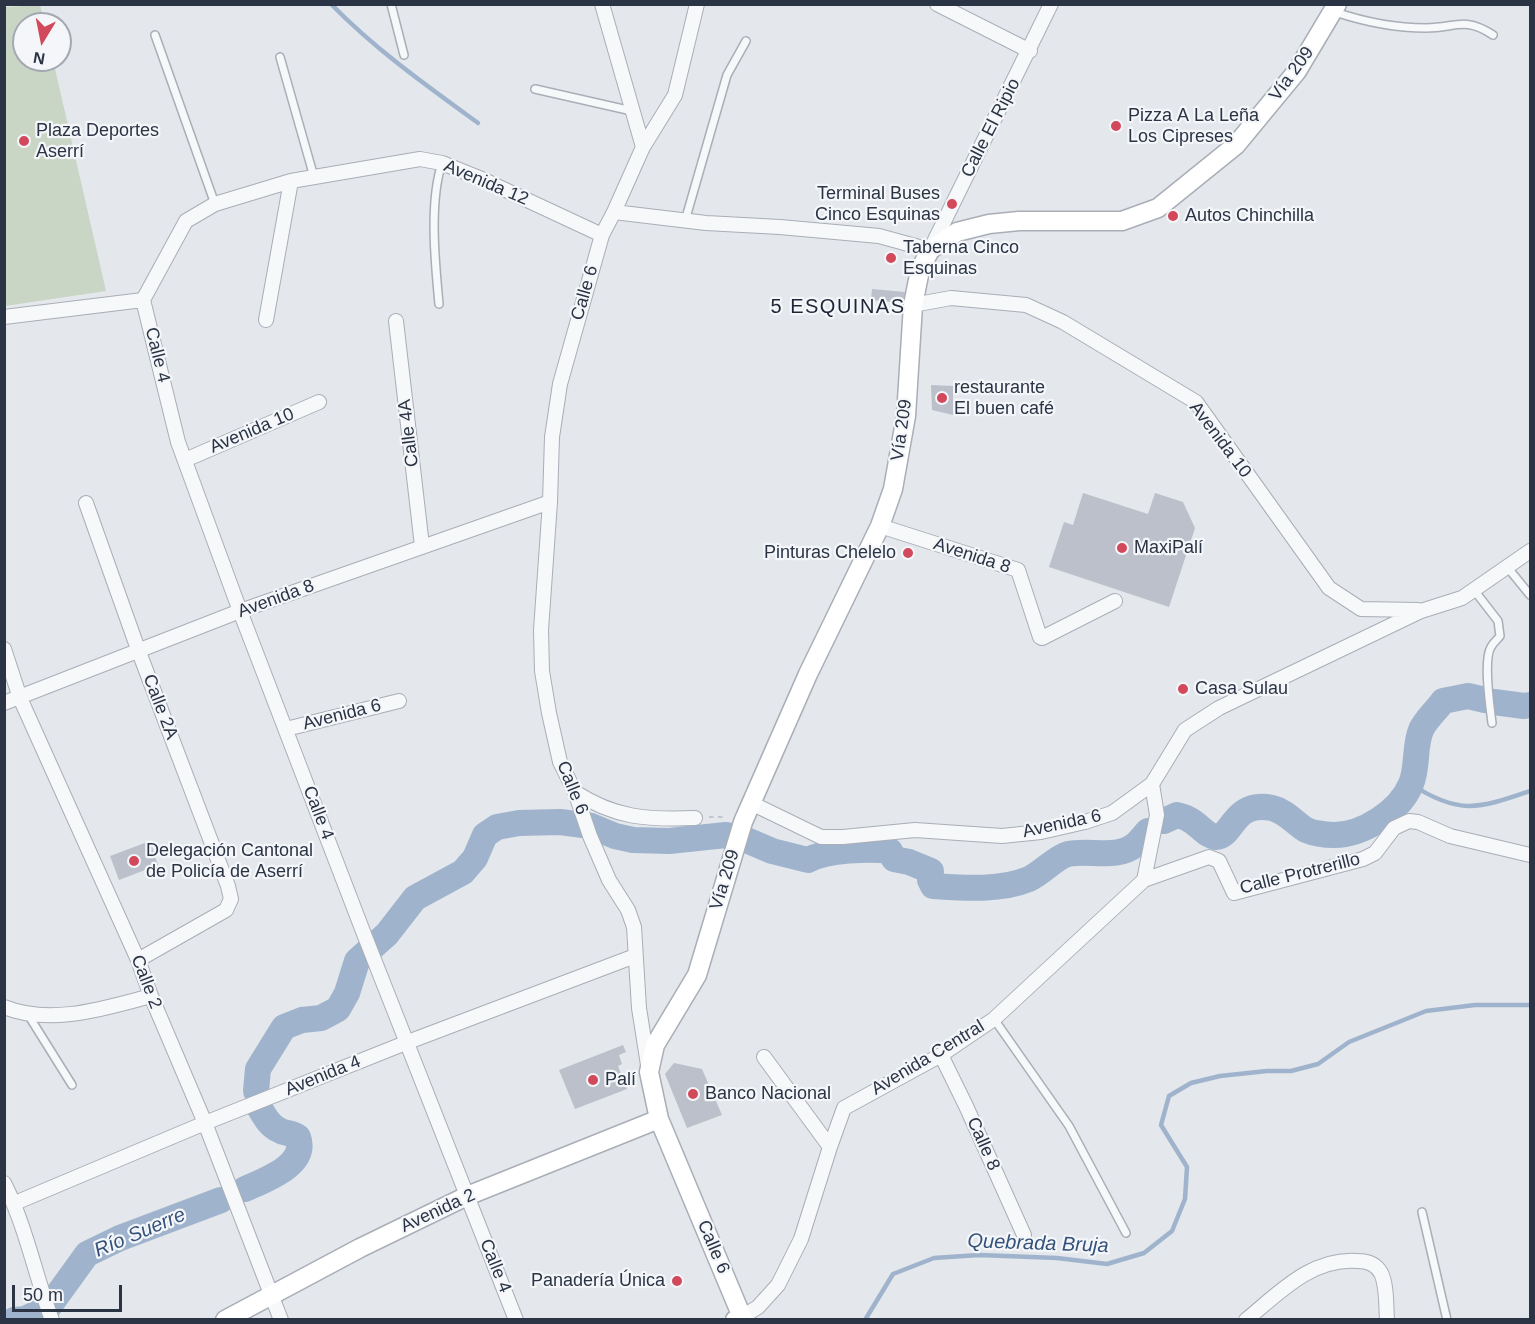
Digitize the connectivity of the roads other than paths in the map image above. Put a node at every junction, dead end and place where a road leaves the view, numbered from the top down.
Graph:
1 (391, 4) edge
2 (602, 4) edge
3 (697, 4) edge
4 (937, 4) edge
5 (1051, 4) edge
6 (1335, 8) edge
7 (155, 35) dead end
8 (1493, 35) dead end
9 (746, 41) dead end
10 (1030, 51) junction
11 (404, 55) dead end
12 (279, 57) dead end
13 (535, 89) dead end
14 (632, 111) junction
15 (643, 147) junction
16 (442, 163) junction
17 (315, 177) junction
18 (291, 181) junction
19 (214, 204) junction
20 (614, 212) junction
21 (685, 221) junction
22 (602, 235) junction
23 (930, 250) junction
24 (143, 300) junction
25 (439, 304) dead end
26 (913, 305) junction
27 (4, 317) edge
28 (266, 320) dead end
29 (396, 321) dead end
30 (320, 402) dead end
31 (185, 460) junction
32 (550, 502) junction
33 (86, 503) dead end
34 (880, 526) junction
35 (422, 546) junction
36 (1530, 551) edge
37 (1508, 568) junction
38 (1474, 590) junction
39 (1530, 595) edge
40 (1115, 601) dead end
41 (1421, 610) junction
42 (240, 611) junction
43 (4, 649) edge
44 (140, 652) junction
45 (20, 698) junction
46 (399, 701) dead end
47 (4, 703) edge
48 (1492, 723) dead end
49 (286, 729) junction
50 (1152, 784) junction
51 (575, 792) junction
52 (746, 816) junction
53 (695, 818) road end
54 (1530, 855) edge
55 (1144, 880) junction
56 (635, 956) junction
57 (138, 960) junction
58 (151, 996) junction
59 (4, 1007) edge
60 (27, 1013) junction
61 (994, 1019) junction
62 (408, 1042) junction
63 (941, 1055) junction
64 (764, 1057) dead end
65 (649, 1072) junction
66 (72, 1085) dead end
67 (659, 1119) junction
68 (205, 1123) junction
69 (830, 1147) junction
70 (4, 1183) edge
71 (467, 1196) junction
72 (15, 1203) junction
73 (1422, 1212) dead end
74 (1126, 1233) dead end
75 (1024, 1235) dead end
76 (270, 1294) junction
77 (51, 1316) edge
78 (740, 1319) edge
79 (225, 1320) edge
80 (281, 1320) edge
81 (516, 1320) edge
82 (1246, 1320) edge
83 (1387, 1320) edge
84 (1447, 1320) edge

1 - 11 lane
2 - 14 street
3 - 15 street
4 - 10 street
5 - 10 street, Calle El Ripio
6 - 8 lane
6 - 23 main road, Vía 209
7 - 19 lane
9 - 21 lane
10 - 23 street, Calle El Ripio
12 - 17 lane
13 - 14 lane
14 - 15 street
15 - 20 street
16 - 17 street, Avenida 12
16 - 22 street, Avenida 12
16 - 25 lane
17 - 18 street, Avenida 12
18 - 19 street, Avenida 12
18 - 28 street
19 - 24 street, Avenida 12
20 - 21 street
20 - 22 street
21 - 23 street
22 - 32 street, Calle 6
23 - 26 main road, Vía 209
24 - 27 street
24 - 31 street, Calle 4
26 - 34 main road, Vía 209
26 - 41 street, Avenida 10
29 - 35 street, Calle 4A
30 - 31 street, Avenida 10
31 - 42 street, Calle 4
32 - 35 street, Avenida 8
32 - 51 street, Calle 6
33 - 44 street, Calle 2A
34 - 40 street, Avenida 8
34 - 52 main road, Vía 209
35 - 42 street, Avenida 8
36 - 37 street
37 - 38 street
37 - 39 lane
38 - 41 street
38 - 48 lane
41 - 50 street, Avenida 6
42 - 44 street, Avenida 8
42 - 49 street, Calle 4
43 - 45 street, Calle 2
44 - 45 street, Avenida 8
44 - 57 street, Calle 2A
45 - 47 street, Avenida 8
45 - 57 street, Calle 2
46 - 49 street, Avenida 6
49 - 62 street, Calle 4
50 - 52 street, Avenida 6
50 - 55 street
51 - 53 street
51 - 56 street, Calle 6
52 - 65 main road, Vía 209
54 - 55 street, Calle Protrerillo
55 - 61 street, Avenida Central
56 - 62 street, Avenida 4
56 - 65 street, Calle 6
57 - 58 street, Calle 2
58 - 60 street
58 - 68 street, Calle 2
59 - 60 street
60 - 66 lane
61 - 63 street, Avenida Central
61 - 74 lane
62 - 68 street, Avenida 4
62 - 71 street, Calle 4
63 - 69 street, Avenida Central
63 - 75 street, Calle 8
64 - 69 street
65 - 67 main road, Calle 6
67 - 71 main road, Avenida 2
67 - 78 main road, Calle 6
68 - 72 street, Avenida 4
68 - 76 street, Calle 2
69 - 78 street, Avenida Central
70 - 72 street
71 - 76 main road, Avenida 2
71 - 81 street, Calle 4
72 - 77 street
73 - 84 lane
76 - 79 main road, Avenida 2
76 - 80 street, Calle 2
82 - 83 street

